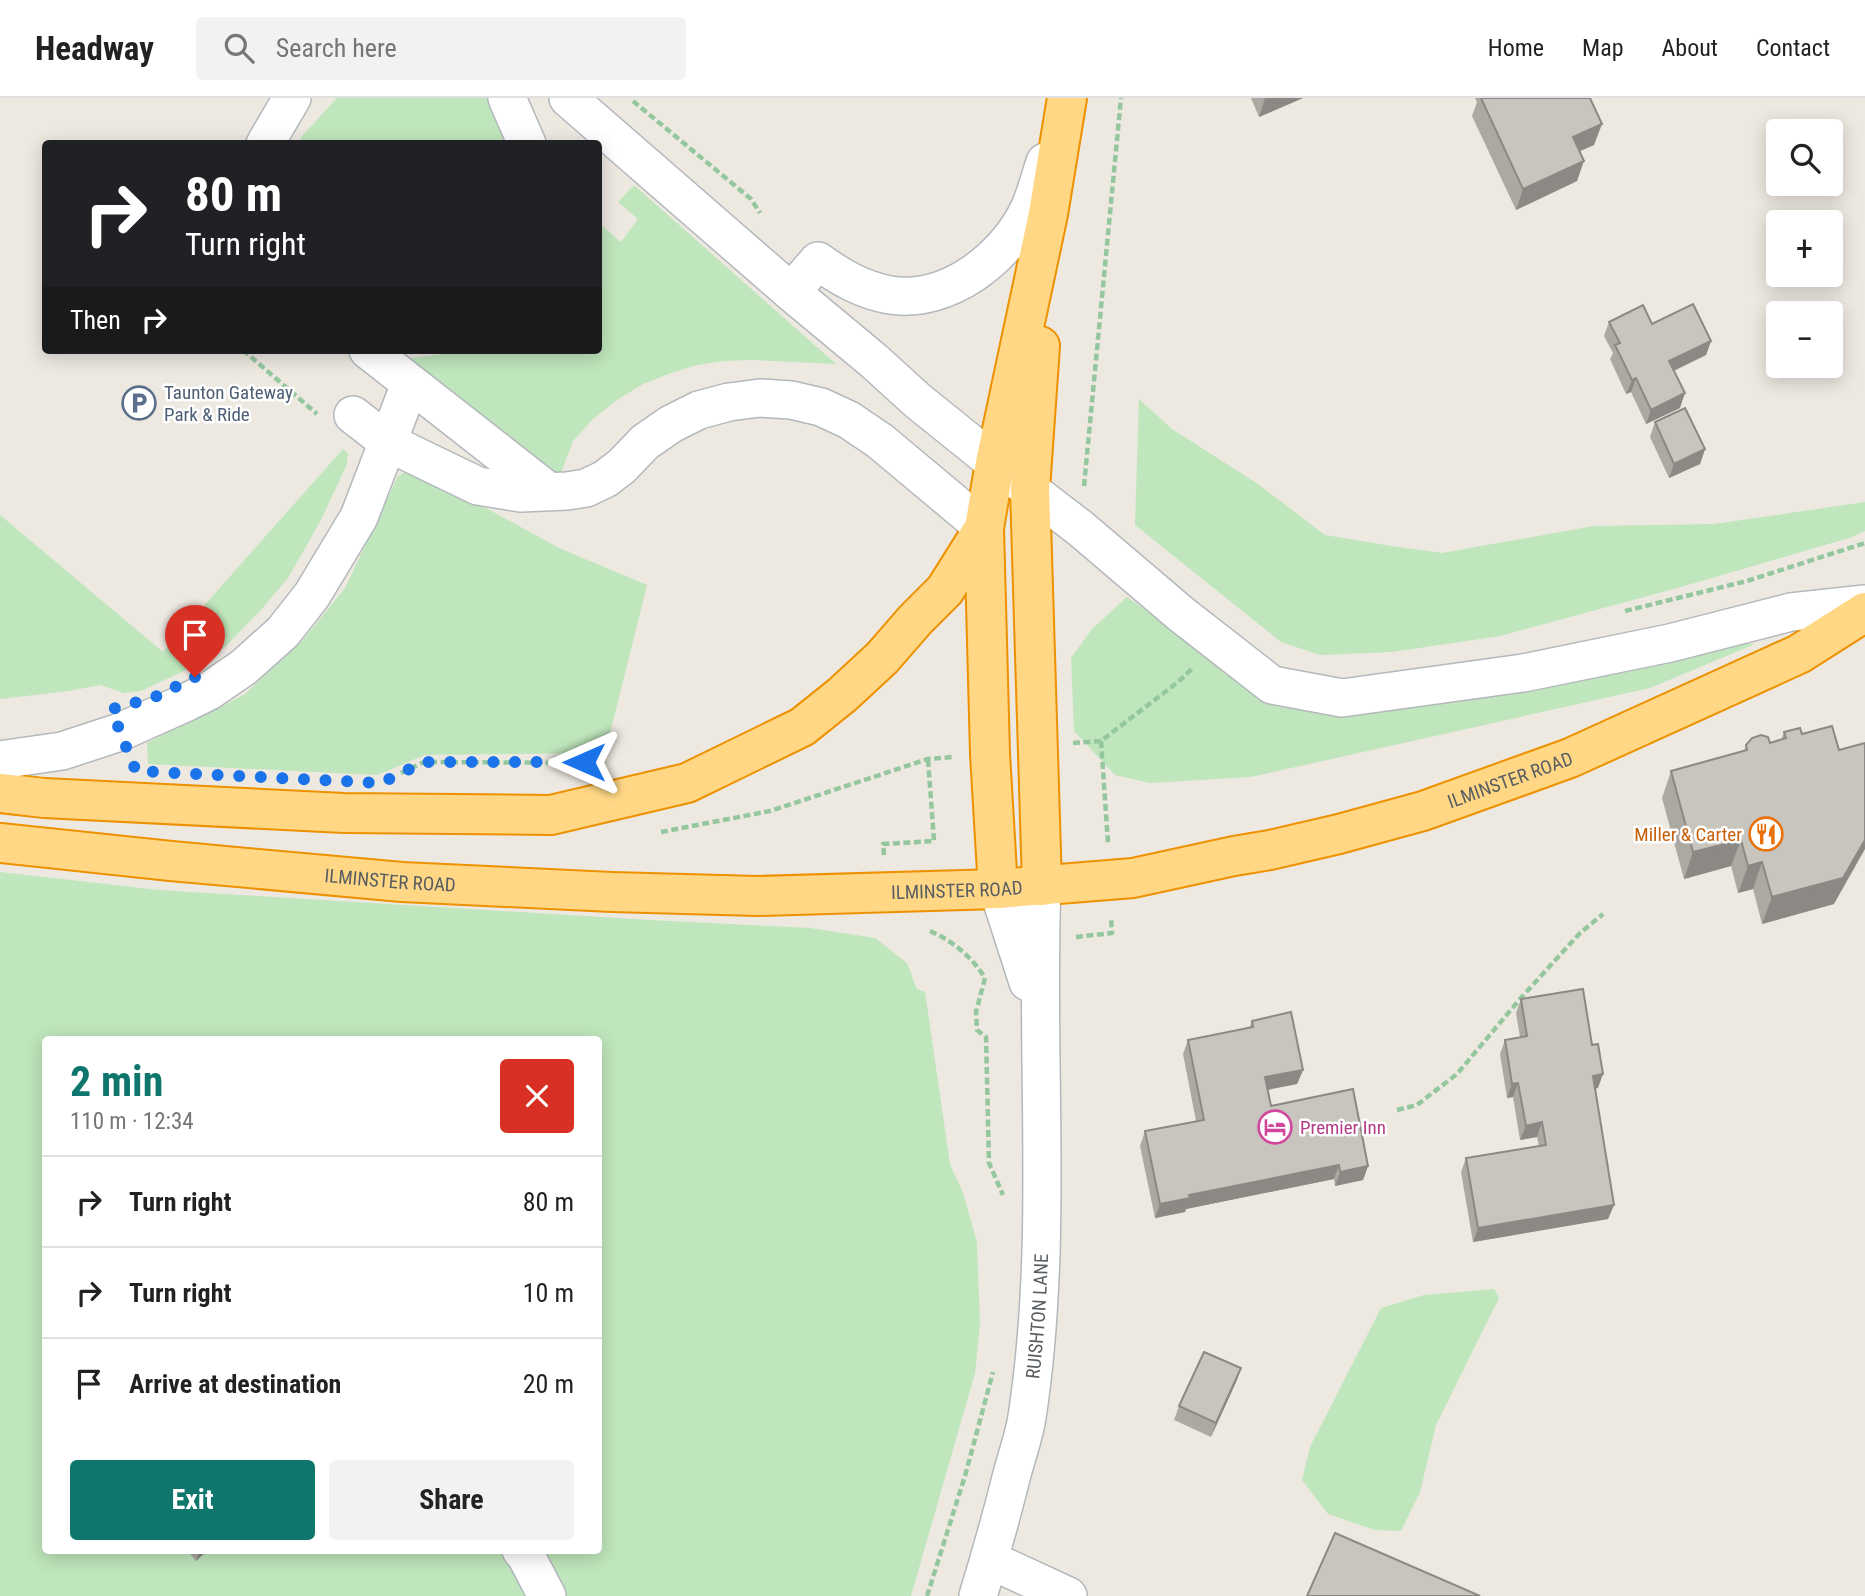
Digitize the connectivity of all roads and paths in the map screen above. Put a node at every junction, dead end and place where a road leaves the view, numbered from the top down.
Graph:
1 (292, 98) edge
2 (507, 98) edge
3 (568, 98) edge
4 (1121, 98) edge
5 (1066, 100) edge
6 (267, 140) edge
7 (525, 140) edge
8 (1048, 214) junction
9 (791, 292) junction
10 (249, 354) edge
11 (373, 354) edge
12 (410, 384) junction
13 (337, 416) joint
14 (389, 443) junction
15 (995, 463) junction
16 (1031, 489) junction
17 (548, 491) junction
18 (985, 528) junction
19 (1080, 528) junction
20 (1865, 604) edge
21 (1865, 612) edge
22 (0, 760) edge
23 (597, 762) dead end
24 (392, 778) dead end
25 (0, 793) edge
26 (0, 843) edge
27 (1042, 886) junction
28 (998, 889) junction
29 (1603, 914) dead end
30 (1040, 1031) junction
31 (986, 1037) dead end
32 (1396, 1110) dead end
33 (1004, 1196) dead end
34 (995, 1367) dead end
35 (524, 1554) edge
36 (990, 1560) junction
37 (547, 1596) edge
38 (928, 1596) edge
39 (978, 1596) edge
40 (1068, 1596) edge

1 - 6 street
2 - 7 street
3 - 9 street
4 - 19 path
5 - 8 highway
5 - 9 street
8 - 15 highway
8 - 16 highway
9 - 15 street
10 - 13 path
11 - 12 street
12 - 14 street
12 - 17 street
13 - 14 street
14 - 17 street
14 - 22 street
15 - 16 street
15 - 18 highway
16 - 19 street
16 - 27 highway
17 - 18 street
18 - 25 highway
18 - 28 highway
19 - 20 street
21 - 27 highway, ILMINSTER ROAD
23 - 24 path
26 - 28 highway, ILMINSTER ROAD
27 - 28 highway, ILMINSTER ROAD
27 - 30 street, RUISHTON LANE
28 - 30 street, RUISHTON LANE
29 - 32 path
30 - 36 street, RUISHTON LANE
31 - 33 path
34 - 38 path
35 - 37 street
36 - 39 street, RUISHTON LANE
36 - 40 street

